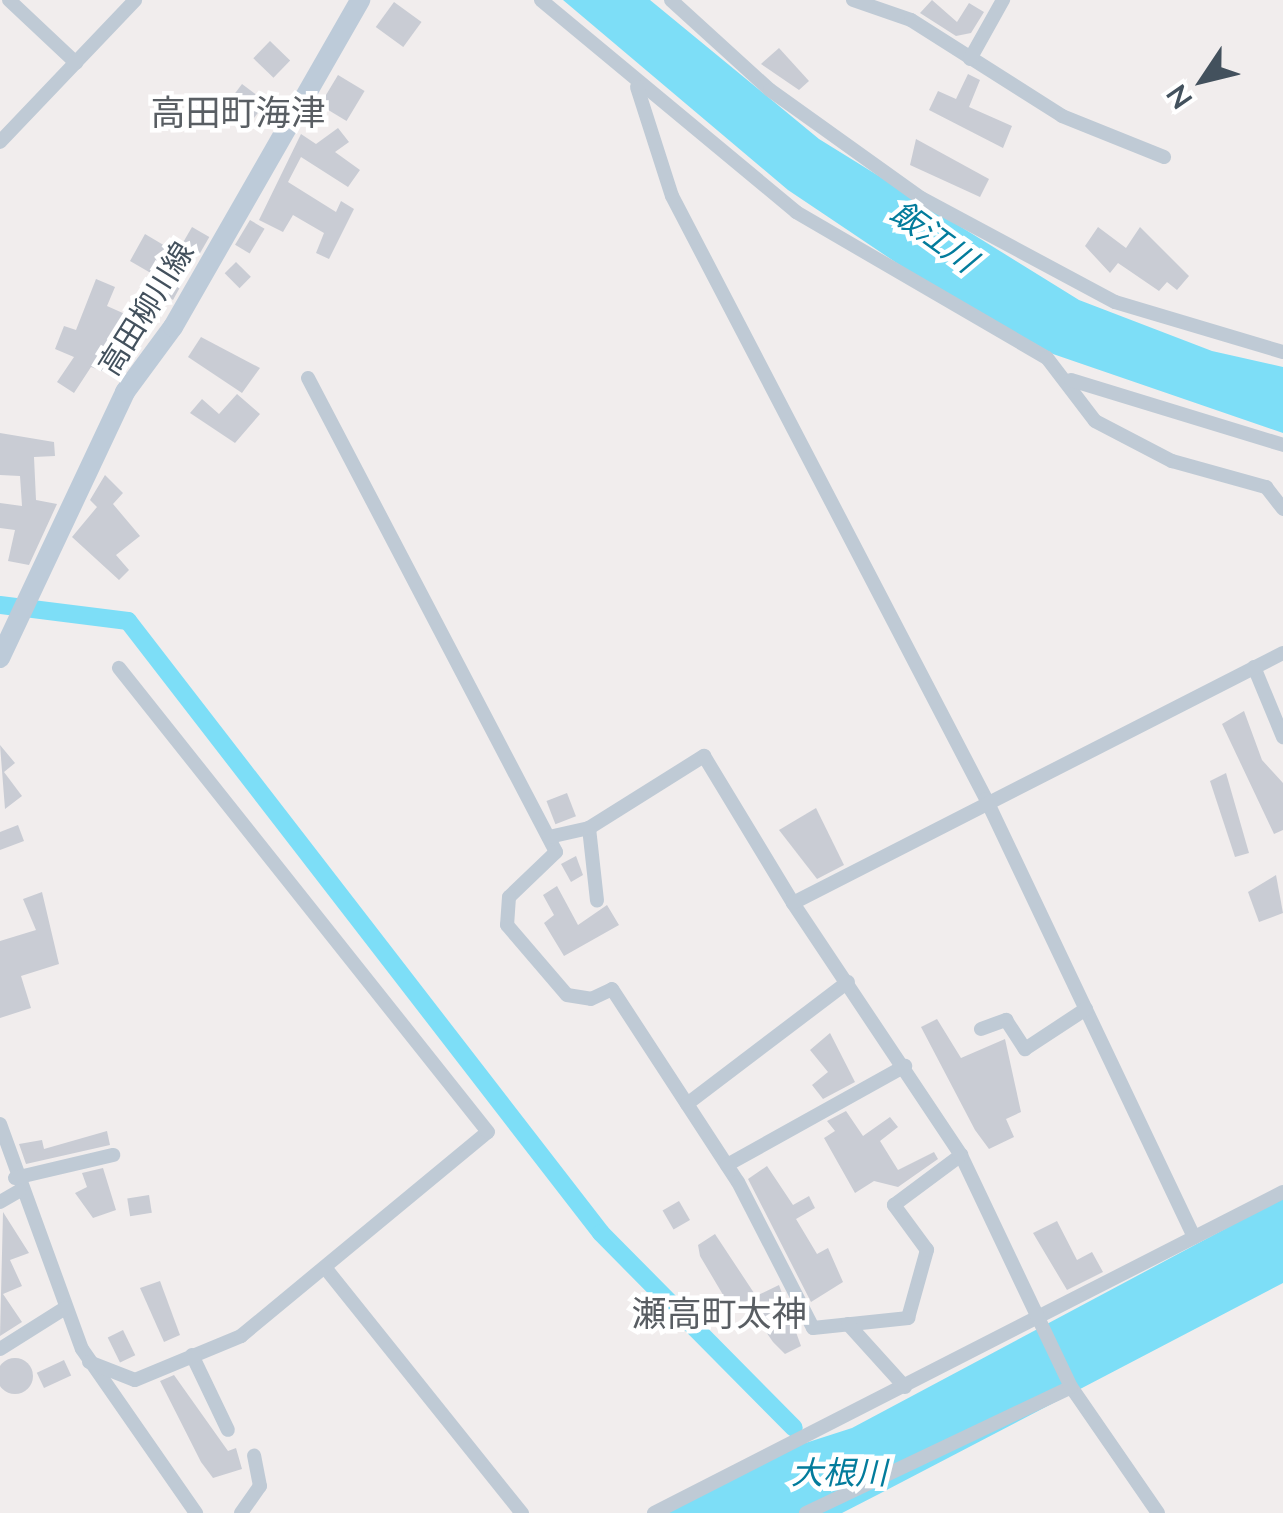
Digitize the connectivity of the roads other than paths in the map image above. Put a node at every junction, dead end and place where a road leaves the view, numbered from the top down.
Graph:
1 (9, 0) edge
2 (135, 0) edge
3 (360, 0) edge
4 (541, 0) edge
5 (671, 0) edge
6 (853, 0) edge
7 (1003, 0) edge
8 (970, 58) junction
9 (76, 62) junction
10 (637, 87) junction
11 (0, 142) edge
12 (1164, 157) dead end
13 (1283, 352) edge
14 (308, 378) dead end
15 (1071, 380) junction
16 (1283, 445) edge
17 (1283, 509) edge
18 (1283, 653) edge
19 (0, 658) edge
20 (1254, 667) junction
21 (119, 668) dead end
22 (1283, 737) edge
23 (986, 799) junction
24 (589, 828) junction
25 (548, 837) junction
26 (597, 901) dead end
27 (793, 903) junction
28 (848, 982) junction
29 (1086, 1009) junction
30 (980, 1029) dead end
31 (905, 1066) junction
32 (687, 1104) junction
33 (0, 1124) edge
34 (113, 1155) dead end
35 (961, 1155) junction
36 (727, 1166) junction
37 (17, 1184) junction
38 (1283, 1192) edge
39 (0, 1202) edge
40 (1194, 1236) junction
41 (327, 1270) junction
42 (65, 1308) junction
43 (1039, 1320) junction
44 (848, 1324) junction
45 (0, 1350) edge
46 (192, 1355) junction
47 (89, 1362) junction
48 (904, 1386) junction
49 (1071, 1387) junction
50 (228, 1430) dead end
51 (254, 1456) dead end
52 (196, 1513) edge
53 (241, 1513) edge
54 (522, 1513) edge
55 (654, 1513) edge
56 (806, 1513) edge
57 (1158, 1513) edge

1 - 9 street
2 - 9 street
3 - 19 main road, 高田柳川線
4 - 10 street
5 - 13 street
6 - 8 street
7 - 8 street
8 - 12 street
9 - 11 street
10 - 15 street
10 - 23 street
14 - 25 street
15 - 16 street
15 - 17 street
18 - 20 street
20 - 22 street
20 - 23 street
21 - 41 street
23 - 27 street
23 - 29 street
24 - 25 street
24 - 26 street
24 - 27 street
25 - 32 street
27 - 28 street
28 - 31 street
28 - 32 street
29 - 30 street
29 - 40 street
31 - 35 street
31 - 36 street
32 - 36 street
33 - 37 street
34 - 37 street
35 - 43 street
35 - 44 street
36 - 44 street
37 - 39 street
37 - 42 street
38 - 40 street
40 - 43 street
41 - 46 street
41 - 54 street
42 - 45 street
42 - 47 street
43 - 48 street
43 - 49 street
44 - 48 street
46 - 47 street
46 - 50 street
47 - 52 street
48 - 55 street
49 - 56 street
49 - 57 street
51 - 53 street

